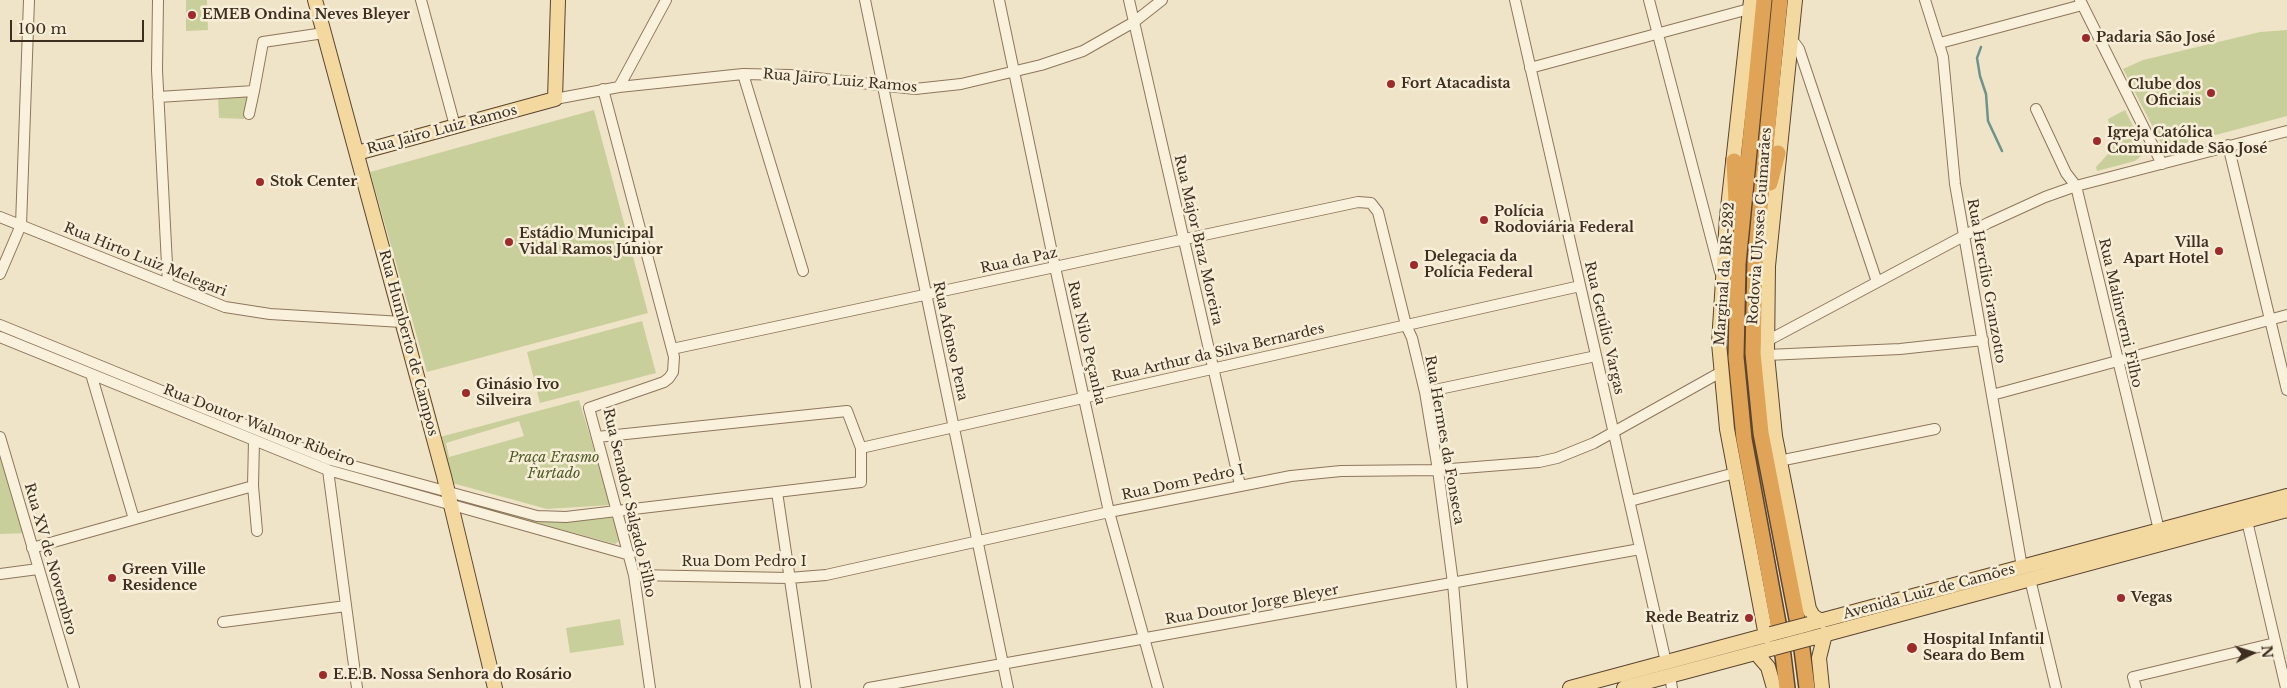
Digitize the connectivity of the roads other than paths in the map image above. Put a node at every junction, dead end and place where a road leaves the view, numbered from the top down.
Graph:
1 (29, 0) edge
2 (158, 0) edge
3 (315, 0) edge
4 (421, 0) edge
5 (558, 0) edge
6 (666, 0) edge
7 (865, 0) edge
8 (999, 0) edge
9 (1129, 0) edge
10 (1162, 0) edge
11 (1514, 0) edge
12 (1649, 0) edge
13 (1764, 0) edge
14 (1780, 0) edge
15 (1795, 0) edge
16 (1925, 0) edge
17 (2081, 2) edge
18 (1750, 5) edge
19 (1134, 22) junction
20 (324, 34) junction
21 (1658, 34) junction
22 (1791, 38) junction
23 (1940, 44) junction
24 (1530, 68) junction
25 (1014, 72) junction
26 (743, 74) junction
27 (619, 87) junction
28 (883, 87) junction
29 (603, 89) junction
30 (254, 90) junction
31 (158, 97) junction
32 (555, 99) junction
33 (2036, 109) dead end
34 (249, 114) dead end
35 (455, 126) junction
36 (2287, 131) edge
37 (2228, 145) junction
38 (357, 153) junction
39 (1778, 153) junction
40 (1734, 161) junction
41 (2162, 164) junction
42 (2076, 186) junction
43 (1371, 203) joint
44 (1704, 205) junction
45 (0, 217) edge
46 (1727, 217) junction
47 (1759, 218) junction
48 (21, 225) junction
49 (1741, 230) junction
50 (1964, 235) junction
51 (1184, 239) junction
52 (1055, 267) junction
53 (803, 271) dead end
54 (0, 274) edge
55 (1722, 281) junction
56 (1877, 282) junction
57 (168, 284) junction
58 (1580, 286) junction
59 (926, 295) junction
60 (2287, 315) edge
61 (2270, 320) junction
62 (402, 322) junction
63 (0, 325) edge
64 (1406, 325) junction
65 (0, 337) edge
66 (1767, 340) junction
67 (1982, 340) junction
68 (672, 349) junction
69 (1767, 355) junction
70 (1596, 356) junction
71 (2117, 361) junction
72 (1213, 368) junction
73 (1721, 372) junction
74 (92, 374) junction
75 (2287, 390) edge
76 (1425, 392) junction
77 (1992, 395) junction
78 (1084, 398) junction
79 (954, 427) junction
80 (1934, 429) dead end
81 (1614, 432) junction
82 (598, 437) junction
83 (254, 440) junction
84 (1, 442) edge
85 (861, 448) junction
86 (1779, 461) junction
87 (328, 470) junction
88 (1438, 470) junction
89 (1735, 474) junction
90 (1240, 485) junction
91 (253, 486) junction
92 (777, 492) junction
93 (2287, 496) edge
94 (450, 499) junction
95 (1630, 502) junction
96 (618, 510) junction
97 (2287, 510) edge
98 (1109, 512) junction
99 (134, 519) junction
100 (2247, 521) junction
101 (2159, 530) junction
102 (257, 531) dead end
103 (978, 543) junction
104 (32, 548) junction
105 (1640, 549) junction
106 (630, 555) junction
107 (2098, 561) junction
108 (2022, 567) junction
109 (38, 569) junction
110 (2005, 572) junction
111 (0, 574) edge
112 (634, 575) junction
113 (789, 578) junction
114 (2030, 579) junction
115 (1453, 583) junction
116 (1977, 593) junction
117 (346, 606) junction
118 (223, 622) dead end
119 (1817, 629) junction
120 (1144, 638) junction
121 (1770, 639) junction
122 (2276, 643) junction
123 (1756, 653) junction
124 (1003, 664) junction
125 (1669, 675) edge
126 (74, 688) edge
127 (357, 688) edge
128 (495, 688) edge
129 (650, 688) edge
130 (806, 688) edge
131 (869, 688) edge
132 (1008, 688) edge
133 (1158, 688) edge
134 (1462, 688) edge
135 (1570, 688) edge
136 (1624, 688) edge
137 (1774, 688) edge
138 (1787, 688) edge
139 (1807, 688) edge
140 (1822, 688) edge
141 (2056, 688) edge
142 (2136, 688) edge
143 (2286, 688) edge

1 - 48 street
2 - 31 street
3 - 20 main road, Rua Humberto de Campos
4 - 35 street
5 - 32 main road
6 - 27 street
7 - 28 street, Rua Afonso Pena
8 - 25 street, Rua Nilo Peçanha
9 - 19 street, Rua Major Braz Moreira
10 - 19 street, Rua Jairo Luiz Ramos
11 - 24 street, Rua Getúlio Vargas
12 - 21 street
13 - 49 highway, Rodovia Ulysses Guimarães
14 - 47 highway, Rodovia Ulysses Guimarães
15 - 22 main road
16 - 23 street, Rua Hercílio Granzotto
17 - 23 street
17 - 41 street
18 - 21 street
18 - 40 main road, Marginal da BR-282
19 - 25 street, Rua Jairo Luiz Ramos
19 - 51 street, Rua Major Braz Moreira
20 - 30 street
20 - 38 main road, Rua Humberto de Campos
21 - 24 street
21 - 44 street
22 - 39 main road
22 - 56 street
23 - 50 street, Rua Hercílio Granzotto
24 - 58 street, Rua Getúlio Vargas
25 - 28 street, Rua Jairo Luiz Ramos
25 - 52 street, Rua Nilo Peçanha
26 - 27 street, Rua Jairo Luiz Ramos
26 - 28 street, Rua Jairo Luiz Ramos
26 - 53 street
27 - 29 street, Rua Jairo Luiz Ramos
28 - 59 street, Rua Afonso Pena
29 - 32 street, Rua Jairo Luiz Ramos
29 - 68 street
30 - 31 street
30 - 34 street
31 - 57 street
32 - 35 main road, Rua Jairo Luiz Ramos
33 - 42 street, Rua Malinverni Filho
35 - 38 main road, Rua Jairo Luiz Ramos
36 - 37 street
37 - 41 street
37 - 61 street
38 - 62 main road, Rua Humberto de Campos
39 - 47 highway
39 - 66 main road
40 - 46 main road, Marginal da BR-282
40 - 49 highway
41 - 42 street
42 - 50 street
42 - 71 street, Rua Malinverni Filho
43 - 51 street, Rua da Paz
43 - 64 street, Rua Hermes da Fonseca
44 - 46 street
44 - 55 street
45 - 48 street, Rua Hirto Luiz Melegari
46 - 55 main road, Marginal da BR-282
47 - 139 highway, Rodovia Ulysses Guimarães
48 - 54 street
48 - 57 street, Rua Hirto Luiz Melegari
49 - 138 highway, Rodovia Ulysses Guimarães
50 - 56 street
50 - 67 street, Rua Hercílio Granzotto
51 - 52 street, Rua da Paz
51 - 72 street, Rua Major Braz Moreira
52 - 59 street, Rua da Paz
52 - 78 street, Rua Nilo Peçanha
55 - 73 main road, Marginal da BR-282
56 - 66 street
57 - 62 street, Rua Hirto Luiz Melegari
58 - 64 street, Rua Arthur da Silva Bernardes
58 - 70 street, Rua Getúlio Vargas
59 - 68 street, Rua da Paz
59 - 79 street, Rua Afonso Pena
60 - 61 street
61 - 71 street
61 - 75 street
62 - 94 main road, Rua Humberto de Campos
63 - 94 street, Rua Doutor Walmor Ribeiro
64 - 72 street, Rua Arthur da Silva Bernardes
64 - 76 street, Rua Hermes da Fonseca
65 - 74 street, Rua Doutor Walmor Ribeiro
66 - 69 main road
67 - 69 street
67 - 77 street, Rua Hercílio Granzotto
68 - 82 street, Rua Senador Salgado Filho
69 - 86 main road
70 - 76 street
70 - 81 street, Rua Getúlio Vargas
71 - 77 street
71 - 101 street, Rua Malinverni Filho
72 - 78 street, Rua Arthur da Silva Bernardes
72 - 90 street, Rua Major Braz Moreira
73 - 81 street, Rua Dom Pedro I
73 - 89 main road, Marginal da BR-282
74 - 83 street, Rua Doutor Walmor Ribeiro
74 - 99 street
76 - 88 street, Rua Hermes da Fonseca
77 - 108 street, Rua Hercílio Granzotto
78 - 79 street, Rua Arthur da Silva Bernardes
78 - 98 street, Rua Nilo Peçanha
79 - 85 street, Rua Arthur da Silva Bernardes
79 - 103 street, Rua Afonso Pena
80 - 86 street
81 - 88 street, Rua Dom Pedro I
81 - 95 street, Rua Getúlio Vargas
82 - 85 street
82 - 96 street, Rua Senador Salgado Filho
83 - 87 street, Rua Doutor Walmor Ribeiro
83 - 91 street
84 - 104 street, Rua XV de Novembro
85 - 92 street, Rua Doutor Walmor Ribeiro
86 - 119 main road
87 - 94 street, Rua Doutor Walmor Ribeiro
87 - 117 street
88 - 90 street, Rua Dom Pedro I
88 - 115 street, Rua Hermes da Fonseca
89 - 95 street
89 - 121 main road, Marginal da BR-282
90 - 98 street, Rua Dom Pedro I
91 - 99 street
91 - 102 street
92 - 96 street, Rua Doutor Walmor Ribeiro
92 - 113 street
93 - 101 main road, Avenida Luiz de Camões
94 - 96 street, Rua Doutor Walmor Ribeiro
94 - 106 street, Rua Doutor Walmor Ribeiro
94 - 128 main road, Rua Humberto de Campos
95 - 105 street, Rua Getúlio Vargas
96 - 106 street, Rua Senador Salgado Filho
97 - 100 main road, Avenida Luiz de Camões
98 - 103 street, Rua Dom Pedro I
98 - 120 street, Rua Nilo Peçanha
99 - 104 street
100 - 107 main road, Avenida Luiz de Camões
100 - 122 street
101 - 108 main road, Avenida Luiz de Camões
103 - 113 street, Rua Dom Pedro I
103 - 124 street, Rua Afonso Pena
104 - 109 street, Rua XV de Novembro
105 - 115 street, Rua Doutor Jorge Bleyer
105 - 125 street, Rua Getúlio Vargas
106 - 112 street, Rua Senador Salgado Filho
107 - 108 main road
107 - 114 main road, Avenida Luiz de Camões
108 - 110 main road, Avenida Luiz de Camões
109 - 111 street
109 - 126 street, Rua XV de Novembro
110 - 116 main road
110 - 119 main road, Avenida Luiz de Camões
112 - 113 street, Rua Dom Pedro I
112 - 129 street, Rua Senador Salgado Filho
113 - 130 street
114 - 116 main road, Avenida Luiz de Camões
114 - 141 street
115 - 120 street, Rua Doutor Jorge Bleyer
115 - 134 street, Rua Hermes da Fonseca
116 - 119 main road, Avenida Luiz de Camões
117 - 118 street
117 - 127 street
119 - 121 main road, Avenida Luiz de Camões, bridge
119 - 140 main road
120 - 124 street, Rua Doutor Jorge Bleyer
120 - 133 street, Rua Nilo Peçanha
121 - 123 main road, Avenida Luiz de Camões
121 - 125 main road, Avenida Luiz de Camões
122 - 142 street
122 - 143 street
123 - 125 main road, Avenida Luiz de Camões
123 - 137 main road
124 - 131 street, Rua Doutor Jorge Bleyer
124 - 132 street, Rua Afonso Pena
125 - 135 main road, Avenida Luiz de Camões
125 - 136 main road, Avenida Luiz de Camões

